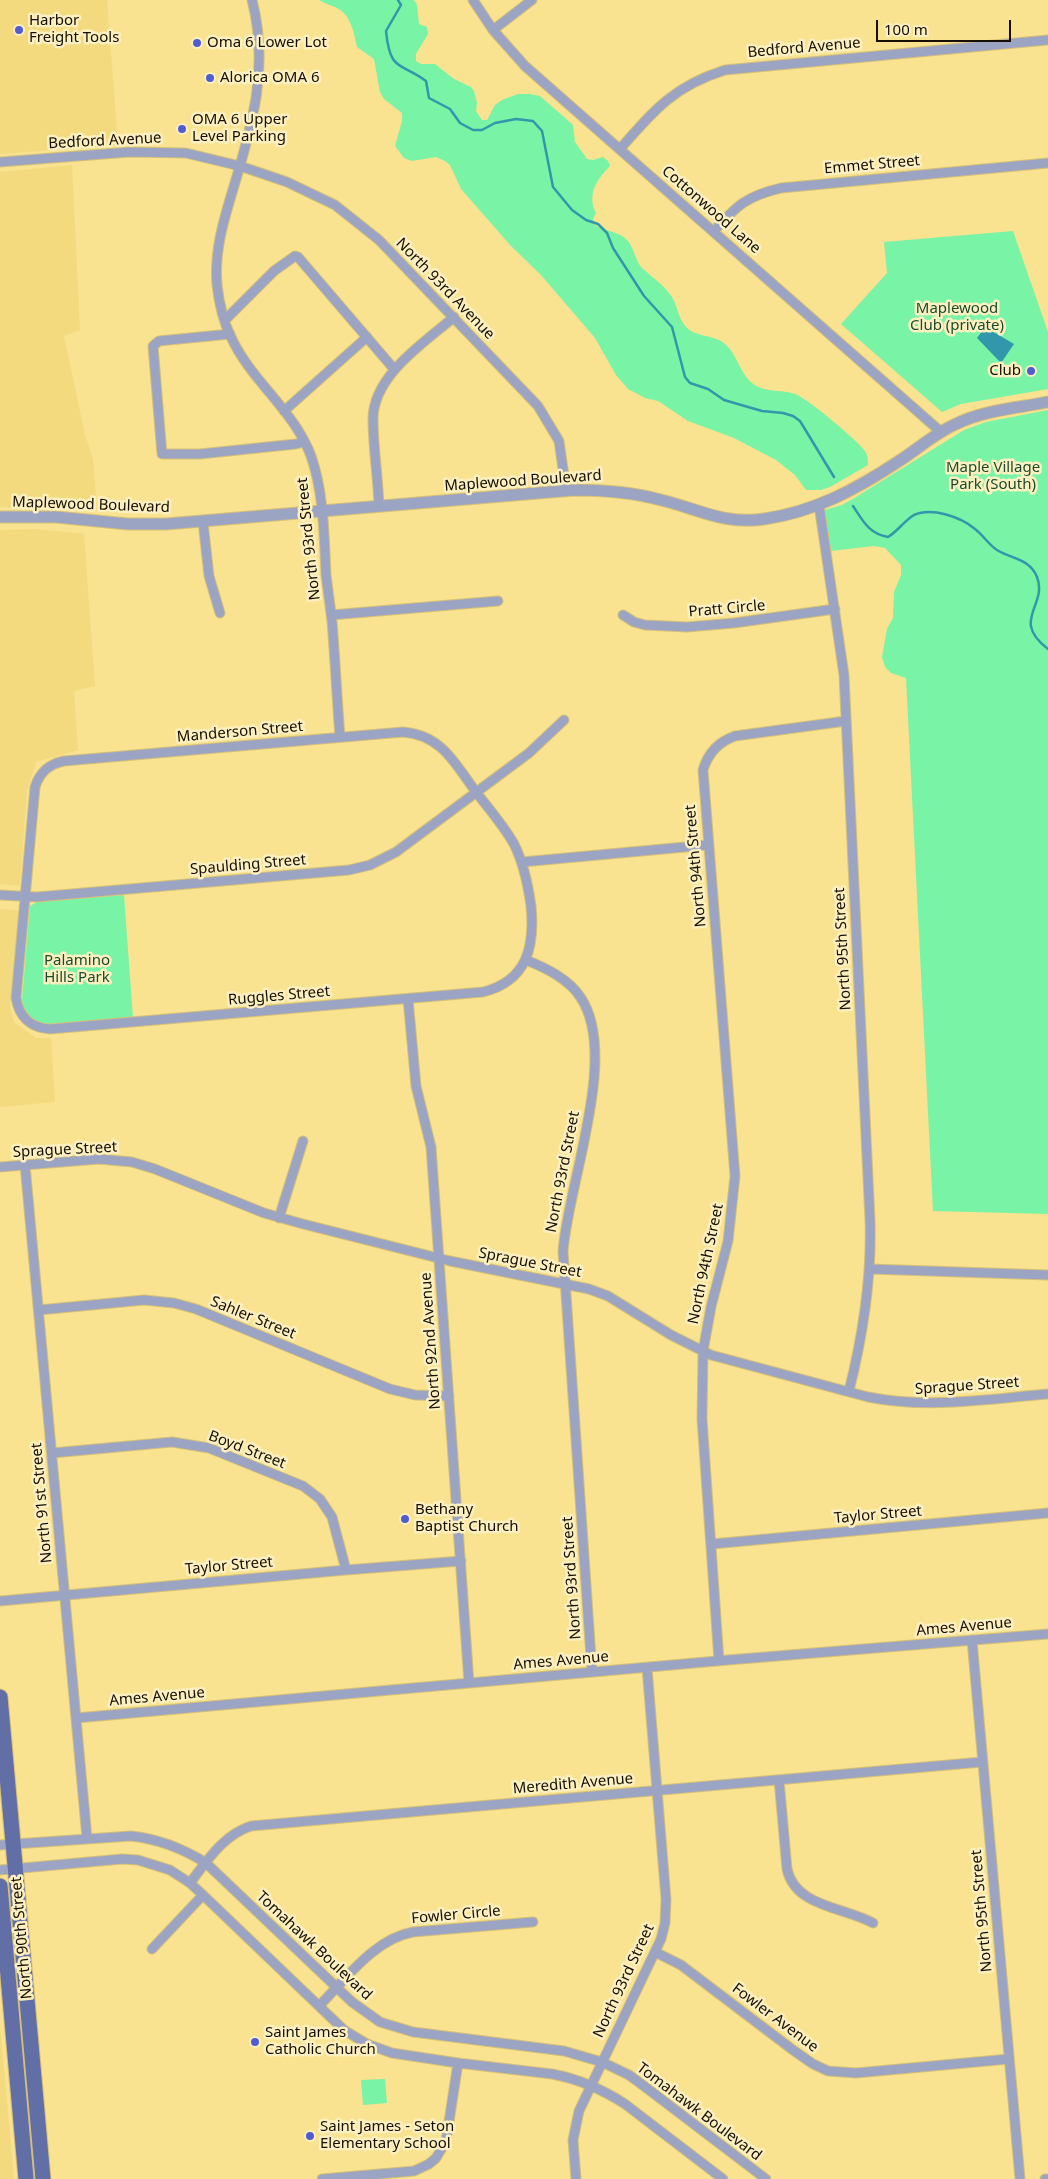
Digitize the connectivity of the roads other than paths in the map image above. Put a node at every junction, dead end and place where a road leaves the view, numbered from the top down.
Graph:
1 (252, 0) edge
2 (472, 0) edge
3 (532, 0) edge
4 (493, 30) junction
5 (1048, 40) edge
6 (620, 149) junction
7 (0, 162) edge
8 (1048, 163) edge
9 (240, 166) junction
10 (714, 231) junction
11 (454, 317) junction
12 (225, 320) junction
13 (230, 334) junction
14 (367, 337) junction
15 (394, 369) junction
16 (1048, 402) edge
17 (284, 411) junction
18 (941, 432) junction
19 (304, 442) junction
20 (566, 490) junction
21 (818, 505) junction
22 (379, 506) junction
23 (322, 511) junction
24 (0, 517) edge
25 (203, 522) junction
26 (498, 601) dead end
27 (835, 609) junction
28 (220, 613) dead end
29 (331, 615) junction
30 (623, 615) dead end
31 (564, 720) dead end
32 (846, 721) junction
33 (340, 737) junction
34 (476, 793) junction
35 (708, 844) junction
36 (522, 862) junction
37 (0, 895) edge
38 (25, 897) junction
39 (526, 960) junction
40 (408, 999) junction
41 (303, 1141) dead end
42 (26, 1165) junction
43 (0, 1168) edge
44 (280, 1218) junction
45 (439, 1258) junction
46 (870, 1269) junction
47 (1048, 1275) edge
48 (564, 1283) junction
49 (39, 1310) junction
50 (703, 1351) junction
51 (849, 1391) junction
52 (1048, 1394) edge
53 (449, 1396) junction
54 (52, 1453) junction
55 (1048, 1513) edge
56 (712, 1544) junction
57 (461, 1561) junction
58 (346, 1570) junction
59 (64, 1595) junction
60 (0, 1601) edge
61 (1048, 1634) edge
62 (972, 1640) junction
63 (719, 1661) junction
64 (647, 1668) junction
65 (592, 1672) junction
66 (469, 1683) junction
67 (0, 1697) edge
68 (76, 1718) junction
69 (982, 1762) junction
70 (779, 1780) junction
71 (657, 1791) junction
72 (87, 1838) junction
73 (7, 1844) edge
74 (206, 1862) junction
75 (16, 1868) junction
76 (0, 1870) edge
77 (190, 1883) junction
78 (0, 1886) edge
79 (203, 1895) junction
80 (533, 1922) dead end
81 (873, 1923) dead end
82 (152, 1949) dead end
83 (655, 1952) junction
84 (337, 1988) junction
85 (319, 2006) junction
86 (1009, 2059) junction
87 (602, 2062) junction
88 (458, 2063) junction
89 (591, 2085) junction
90 (26, 2179) edge
91 (44, 2179) edge
92 (322, 2179) edge
93 (576, 2179) edge
94 (723, 2179) edge
95 (766, 2179) edge
96 (1020, 2179) edge

1 - 9 street, North 93rd Street
2 - 4 street, Cottonwood Lane
3 - 4 street
4 - 6 street, Cottonwood Lane
5 - 6 street, Bedford Avenue
6 - 10 street, Cottonwood Lane
7 - 9 street, Bedford Avenue
8 - 10 street, Emmet Street
9 - 11 street, North 93rd Avenue
9 - 12 street, North 93rd Street
10 - 18 street, Cottonwood Lane
11 - 15 street
11 - 20 street, North 93rd Avenue
12 - 13 street, North 93rd Street
12 - 14 street
13 - 17 street, North 93rd Street
13 - 19 street
14 - 15 street
14 - 17 street
15 - 22 street
16 - 18 street, Maplewood Boulevard
17 - 19 street, North 93rd Street
18 - 21 street, Maplewood Boulevard
19 - 23 street, North 93rd Street
20 - 21 street, Maplewood Boulevard
20 - 22 street, Maplewood Boulevard
21 - 27 street, North 95th Street
22 - 23 street, Maplewood Boulevard
23 - 25 street, Maplewood Boulevard
23 - 29 street, North 93rd Street
24 - 25 street, Maplewood Boulevard
25 - 28 street
26 - 29 street
27 - 30 street, Pratt Circle
27 - 32 street, North 95th Street
29 - 33 street, North 93rd Street
31 - 34 street, Spaulding Street
32 - 35 street, North 94th Street
32 - 46 street, North 95th Street
33 - 34 street, Manderson Street
33 - 38 street, Manderson Street
34 - 36 street
34 - 38 street, Spaulding Street
35 - 36 street
35 - 50 street, North 94th Street
36 - 39 street
37 - 38 street, Spaulding Street
38 - 40 street, Ruggles Street
39 - 40 street, Ruggles Street
39 - 48 street, North 93rd Street
40 - 45 street, North 92nd Avenue
41 - 44 street
42 - 43 street, Sprague Street
42 - 44 street, Sprague Street
42 - 49 street, North 91st Street
44 - 45 street, Sprague Street
45 - 48 street, Sprague Street
45 - 53 street, North 92nd Avenue
46 - 47 street
46 - 51 street, North 95th Street
48 - 50 street, Sprague Street
48 - 65 street, North 93rd Street
49 - 53 street, Sahler Street
49 - 54 street, North 91st Street
50 - 51 street, Sprague Street
50 - 56 street, North 94th Street
51 - 52 street, Sprague Street
53 - 57 street, North 92nd Avenue
54 - 58 street, Boyd Street
54 - 59 street, North 91st Street
55 - 56 street, Taylor Street
56 - 63 street, North 94th Street
57 - 58 street, Taylor Street
57 - 66 street, North 92nd Avenue
58 - 59 street, Taylor Street
59 - 60 street, Taylor Street
59 - 68 street, North 91st Street
61 - 62 street, Ames Avenue
62 - 63 street, Ames Avenue
62 - 69 street, North 95th Street
63 - 64 street, Ames Avenue
64 - 65 street, Ames Avenue
64 - 71 street, North 93rd Street
65 - 66 street, Ames Avenue
66 - 68 street, Ames Avenue
67 - 73 main road, North 90th Street
68 - 72 street, North 91st Street
69 - 70 street, Meredith Avenue
69 - 86 street, North 95th Street
70 - 71 street, Meredith Avenue
70 - 81 street
71 - 74 street, Meredith Avenue
71 - 83 street, North 93rd Street
72 - 73 street, Tomahawk Boulevard
72 - 74 street, Tomahawk Boulevard
73 - 75 main road, North 90th Street
74 - 77 street, Meredith Avenue
74 - 84 street, Tomahawk Boulevard
75 - 76 street
75 - 77 street
75 - 91 main road, North 90th Street
77 - 79 street
78 - 90 main road, North 90th Street
79 - 82 street
79 - 85 street
80 - 84 street, Fowler Circle
83 - 86 street, Fowler Avenue
83 - 87 street, North 93rd Street
84 - 85 street, Fowler Circle
84 - 87 street, Tomahawk Boulevard
85 - 88 street
86 - 96 street, North 95th Street
87 - 89 street, North 93rd Street
87 - 95 street, Tomahawk Boulevard
88 - 89 street
88 - 92 street
89 - 93 street, North 93rd Street
89 - 94 street

